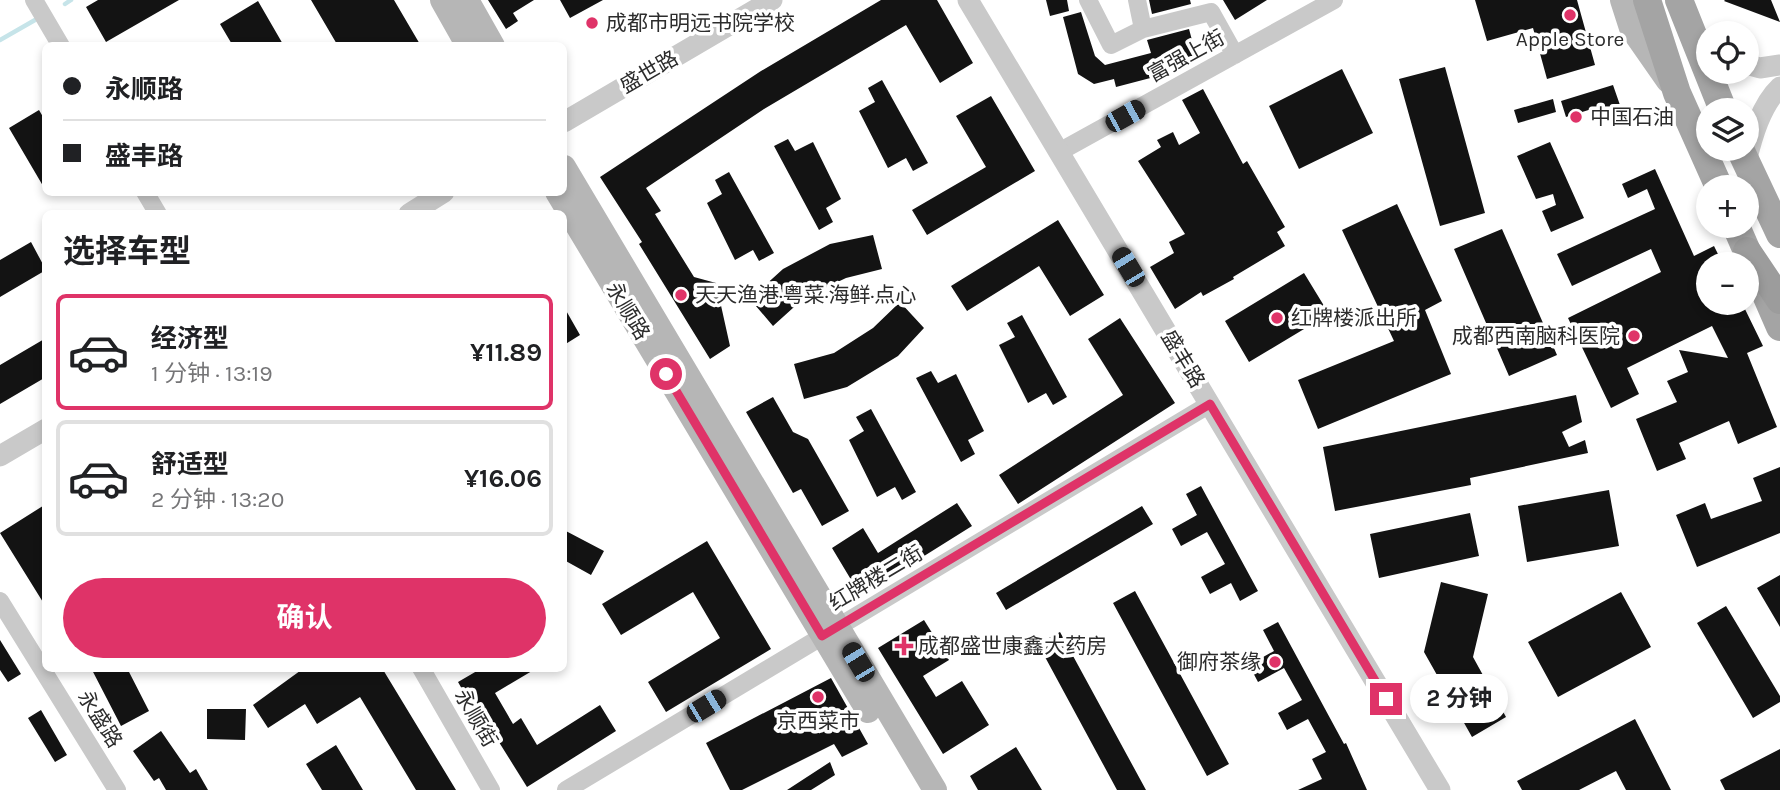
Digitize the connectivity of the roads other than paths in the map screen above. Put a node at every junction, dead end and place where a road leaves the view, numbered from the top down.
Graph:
1 (34, 0) edge
2 (442, 0) edge
3 (467, 0) edge
4 (772, 0) edge
5 (1088, 0) edge
6 (1137, 0) edge
7 (1334, 0) edge
8 (1622, 0) edge
9 (1647, 0) edge
10 (1681, 0) edge
11 (972, 1) edge
12 (1143, 29) junction
13 (1696, 38) edge
14 (59, 42) edge
15 (466, 42) edge
16 (491, 42) edge
17 (1235, 55) junction
18 (1780, 65) edge
19 (1759, 68) edge
20 (1780, 87) edge
21 (1676, 93) junction
22 (567, 120) edge
23 (1759, 122) edge
24 (1059, 152) junction
25 (1746, 161) edge
26 (567, 171) edge
27 (1714, 175) edge
28 (438, 196) edge
29 (559, 196) edge
30 (415, 210) edge
31 (1780, 234) edge
32 (1741, 238) edge
33 (1780, 300) edge
34 (1780, 327) edge
35 (1210, 404) junction
36 (42, 431) edge
37 (0, 456) edge
38 (0, 601) edge
39 (830, 632) junction
40 (42, 669) edge
41 (44, 672) edge
42 (423, 672) edge
43 (117, 790) edge
44 (491, 790) edge
45 (566, 790) edge
46 (915, 790) edge
47 (934, 790) edge
48 (1440, 790) edge

1 - 14 street
2 - 15 main road
3 - 16 main road
4 - 22 street, 盛世路
5 - 12 street
6 - 12 street
7 - 17 street, 富强上街
8 - 21 main road
9 - 21 main road
10 - 13 main road
11 - 24 street, 盛丰路
12 - 17 street
17 - 24 street, 富强上街
18 - 19 street
20 - 23 street
21 - 27 main road
24 - 35 street, 盛丰路
25 - 31 main road
26 - 39 main road
28 - 30 street
29 - 39 main road, 永顺路
32 - 33 highway
32 - 34 main road
35 - 39 street, 红牌楼二街
35 - 48 street, 盛丰路
36 - 37 street
38 - 40 street, 永盛路
39 - 45 street, 红牌楼二街
39 - 46 main road, 永顺路
39 - 47 main road
41 - 43 street, 永盛路
42 - 44 street, 永顺街

